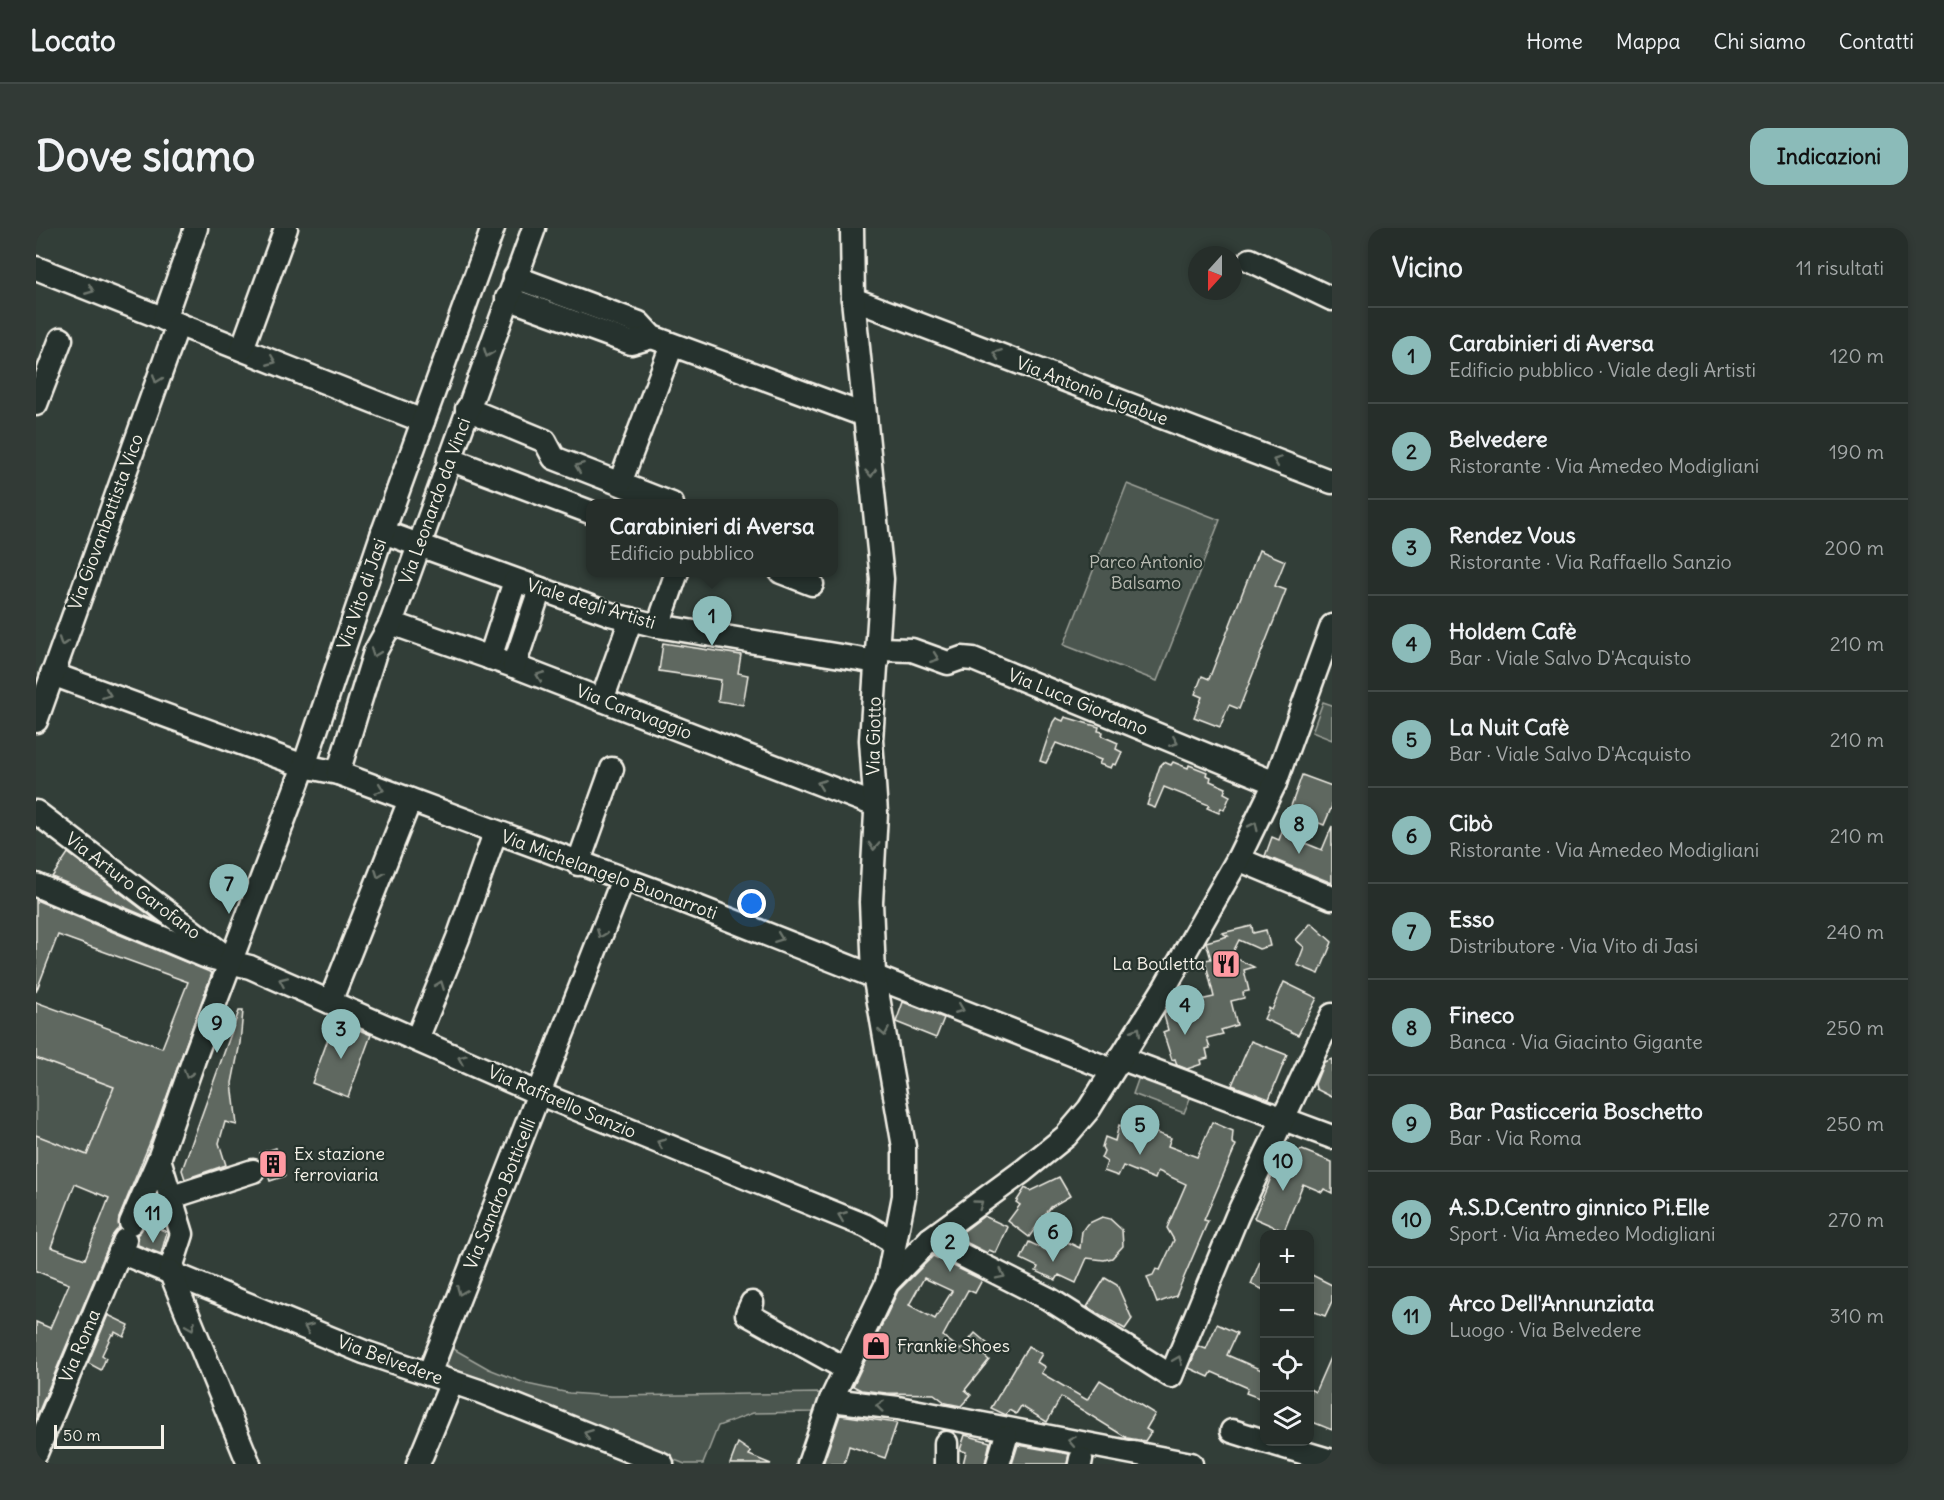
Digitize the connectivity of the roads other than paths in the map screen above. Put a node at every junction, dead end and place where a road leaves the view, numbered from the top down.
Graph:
1 (196, 228) edge
2 (286, 228) edge
3 (493, 228) edge
4 (534, 228) edge
5 (852, 228) edge
6 (1250, 260) dead end
7 (36, 268) edge
8 (511, 287) junction
9 (853, 299) junction
10 (1332, 299) edge
11 (171, 321) junction
12 (61, 339) dead end
13 (662, 341) junction
14 (242, 350) junction
15 (36, 404) edge
16 (467, 410) junction
17 (864, 415) junction
18 (423, 421) junction
19 (449, 459) junction
20 (1332, 482) edge
21 (620, 483) junction
22 (660, 499) edge
23 (586, 510) edge
24 (383, 532) junction
25 (418, 546) junction
26 (676, 577) edge
27 (792, 577) edge
28 (515, 581) junction
29 (812, 584) dead end
30 (540, 589) junction
31 (631, 619) junction
32 (391, 623) junction
33 (658, 626) junction
34 (1331, 633) edge
35 (877, 656) junction
36 (490, 658) junction
37 (514, 666) junction
38 (52, 674) junction
39 (602, 700) junction
40 (36, 721) edge
41 (304, 766) junction
42 (612, 769) dead end
43 (338, 773) junction
44 (1275, 783) junction
45 (410, 800) junction
46 (875, 805) junction
47 (36, 812) edge
48 (495, 833) junction
49 (1238, 859) junction
50 (578, 864) junction
51 (623, 879) junction
52 (36, 885) edge
53 (1332, 898) edge
54 (179, 921) junction
55 (166, 940) junction
56 (231, 960) junction
57 (874, 974) junction
58 (330, 1002) junction
59 (1332, 1015) edge
60 (417, 1039) junction
61 (1116, 1064) junction
62 (540, 1094) junction
63 (1282, 1118) junction
64 (1332, 1137) edge
65 (159, 1160) junction
66 (253, 1171) dead end
67 (172, 1197) junction
68 (125, 1238) junction
69 (930, 1239) junction
70 (894, 1242) junction
71 (170, 1271) junction
72 (887, 1283) junction
73 (752, 1303) dead end
74 (846, 1369) junction
75 (429, 1374) junction
76 (452, 1382) junction
77 (831, 1400) junction
78 (1232, 1431) dead end
79 (1006, 1437) dead end
80 (1260, 1439) edge
81 (1282, 1446) edge
82 (36, 1453) edge
83 (625, 1457) edge
84 (1332, 1461) edge
85 (808, 1462) edge
86 (249, 1464) edge
87 (418, 1464) edge
88 (662, 1464) edge
89 (998, 1464) edge
90 (1191, 1464) edge

1 - 11 street, Via Giovanbattista Vico
2 - 14 street
3 - 18 street, Via Vito di Jasi
4 - 8 street, Via Leonardo da Vinci
5 - 9 street, Via Giotto
6 - 10 street
7 -> 11 street
8 - 13 street
8 -> 16 street, Via Leonardo da Vinci
9 - 17 street, Via Giotto
20 -> 9 street, Via Antonio Ligabue
11 - 14 street
11 -> 38 street, Via Giovanbattista Vico
12 - 15 street
13 - 17 street
13 - 21 street
14 -> 18 street
16 - 19 street, Via Leonardo da Vinci
21 -> 16 street
17 -> 35 street, Via Giotto
18 - 24 street, Via Vito di Jasi
19 - 23 street
19 - 25 street, Via Leonardo da Vinci
21 - 22 street
24 - 25 street, Viale degli Artisti
24 - 41 street, Via Vito di Jasi
25 - 28 street, Viale degli Artisti
25 - 32 street, Via Leonardo da Vinci
26 - 33 street
27 - 29 street
28 - 30 street, Viale degli Artisti
28 - 36 street
30 - 31 street, Viale degli Artisti
30 - 37 street
31 - 33 street, Viale degli Artisti
31 - 39 street
32 - 36 street, Via Caravaggio
32 -> 43 street, Via Leonardo da Vinci
33 - 35 street, Viale degli Artisti
34 - 44 street
35 -> 44 street, Via Luca Giordano
35 - 46 street, Via Giotto
36 - 37 street, Via Caravaggio
39 -> 37 street, Via Caravaggio
38 - 40 street, Via Giovanbattista Vico
38 -> 41 street, Via Michelangelo Buonarroti
46 -> 39 street, Via Caravaggio
41 - 43 street, Via Michelangelo Buonarroti
41 - 56 street, Via Vito di Jasi
42 - 50 street
43 -> 45 street, Via Michelangelo Buonarroti
49 -> 44 street
45 - 48 street, Via Michelangelo Buonarroti
45 -> 58 street
46 -> 57 street, Via Giotto
47 - 54 street, Via Arturo Garofano
48 - 50 street, Via Michelangelo Buonarroti
60 -> 48 street
49 - 53 street
61 -> 49 street
50 - 51 street, Via Michelangelo Buonarroti
51 -> 57 street, Via Michelangelo Buonarroti
51 -> 62 street, Via Sandro Botticelli
52 - 55 street
54 - 55 street
54 - 56 street, Via Arturo Garofano
55 - 56 street
58 -> 56 street, Via Raffaello Sanzio
56 -> 65 street, Via Roma
57 -> 61 street, Via Michelangelo Buonarroti
57 -> 70 street, Via Giotto
58 - 60 street, Via Raffaello Sanzio
59 - 63 street
62 -> 60 street, Via Raffaello Sanzio
61 - 63 street, Via Michelangelo Buonarroti
69 -> 61 street
70 -> 62 street, Via Raffaello Sanzio
62 -> 75 street, Via Sandro Botticelli
63 - 64 street, Via Michelangelo Buonarroti
69 -> 63 street
65 - 67 street
65 - 68 street, Via Roma
66 - 67 street
67 - 71 street
68 - 71 street, Via Belvedere
68 - 82 street, Via Roma
69 - 72 street
70 - 72 street, Via Giotto
75 -> 71 street, Via Belvedere
71 -> 86 street
72 - 74 street
73 - 74 street
74 - 77 street
75 - 76 street, Via Belvedere
83 -> 76 street, Via Belvedere
76 - 87 street
77 - 85 street
90 -> 77 street
78 - 80 street
79 - 89 street
81 - 84 street
83 - 88 street, Via Belvedere

